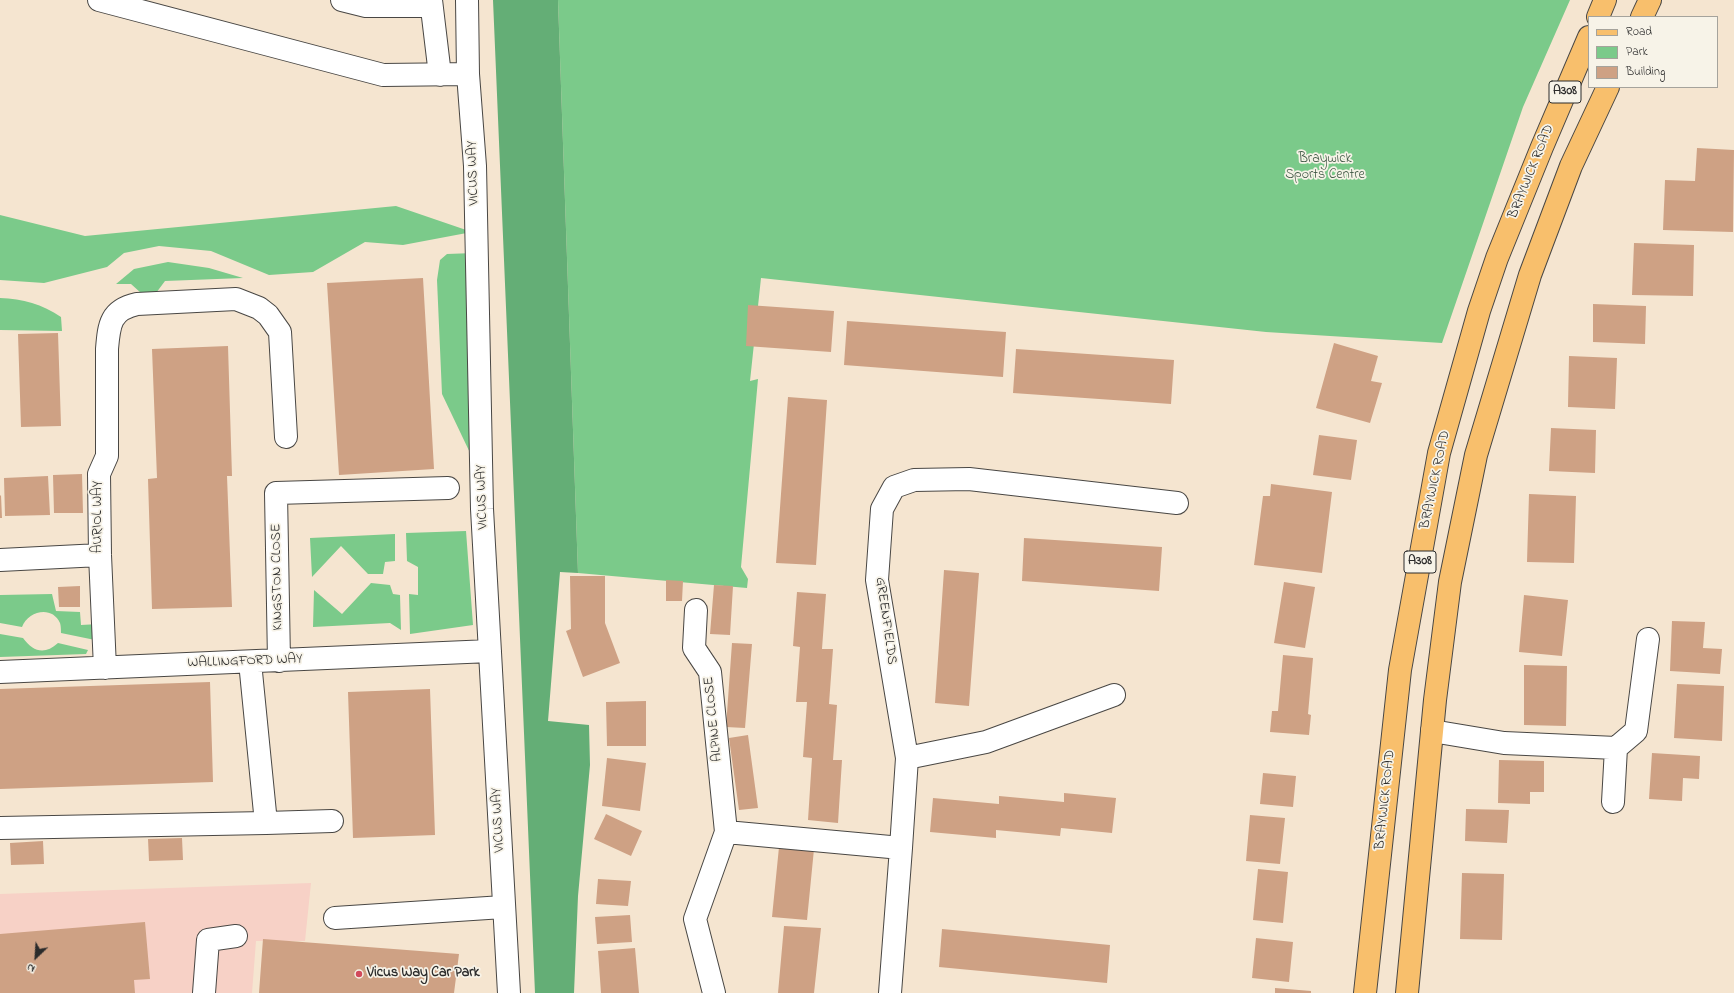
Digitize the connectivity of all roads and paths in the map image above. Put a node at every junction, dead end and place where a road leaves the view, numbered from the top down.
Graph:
1 (99, 0) edge
2 (342, 0) edge
3 (467, 0) edge
4 (1605, 0) edge
5 (1650, 0) edge
6 (431, 3) edge
7 (1598, 16) edge
8 (1642, 16) edge
9 (1588, 40) edge
10 (440, 74) junction
11 (468, 74) junction
12 (1608, 88) edge
13 (286, 437) dead end
14 (448, 488) dead end
15 (1177, 503) dead end
16 (100, 555) junction
17 (0, 560) edge
18 (696, 610) dead end
19 (1648, 639) dead end
20 (490, 651) junction
21 (279, 661) junction
22 (250, 662) junction
23 (105, 668) junction
24 (0, 672) edge
25 (1114, 695) dead end
26 (1432, 731) junction
27 (1616, 748) junction
28 (906, 758) junction
29 (1613, 802) dead end
30 (332, 821) dead end
31 (266, 823) junction
32 (0, 828) edge
33 (726, 832) junction
34 (901, 848) junction
35 (503, 907) junction
36 (335, 918) dead end
37 (236, 936) dead end
38 (204, 993) edge
39 (509, 993) edge
40 (714, 993) edge
41 (890, 993) edge
42 (1365, 993) edge
43 (1407, 993) edge

1 - 10 street
2 - 6 street
3 - 11 street, VICUS WAY
4 - 7 main road
5 - 8 main road
6 - 10 street
9 - 42 main road, BRAYWICK ROAD / A308
10 - 11 street
11 - 20 street, VICUS WAY
12 - 26 main road, A308
13 - 16 street, AURIOL WAY
14 - 21 street, KINGSTON CLOSE
15 - 28 street, GREENFIELDS
16 - 17 street
16 - 23 street, AURIOL WAY
18 - 33 street, ALPINE CLOSE
19 - 27 street
20 - 21 street, WALLINGFORD WAY
20 - 35 street, VICUS WAY
21 - 22 street, WALLINGFORD WAY
22 - 23 street, WALLINGFORD WAY
22 - 31 street
23 - 24 street, WALLINGFORD WAY
25 - 28 street
26 - 27 street
26 - 43 main road, A308
27 - 29 street
28 - 34 street, GREENFIELDS
30 - 31 street
31 - 32 street
33 - 34 street
33 - 40 street, ALPINE CLOSE
34 - 41 street, GREENFIELDS
35 - 36 street
35 - 39 street, VICUS WAY
37 - 38 street

